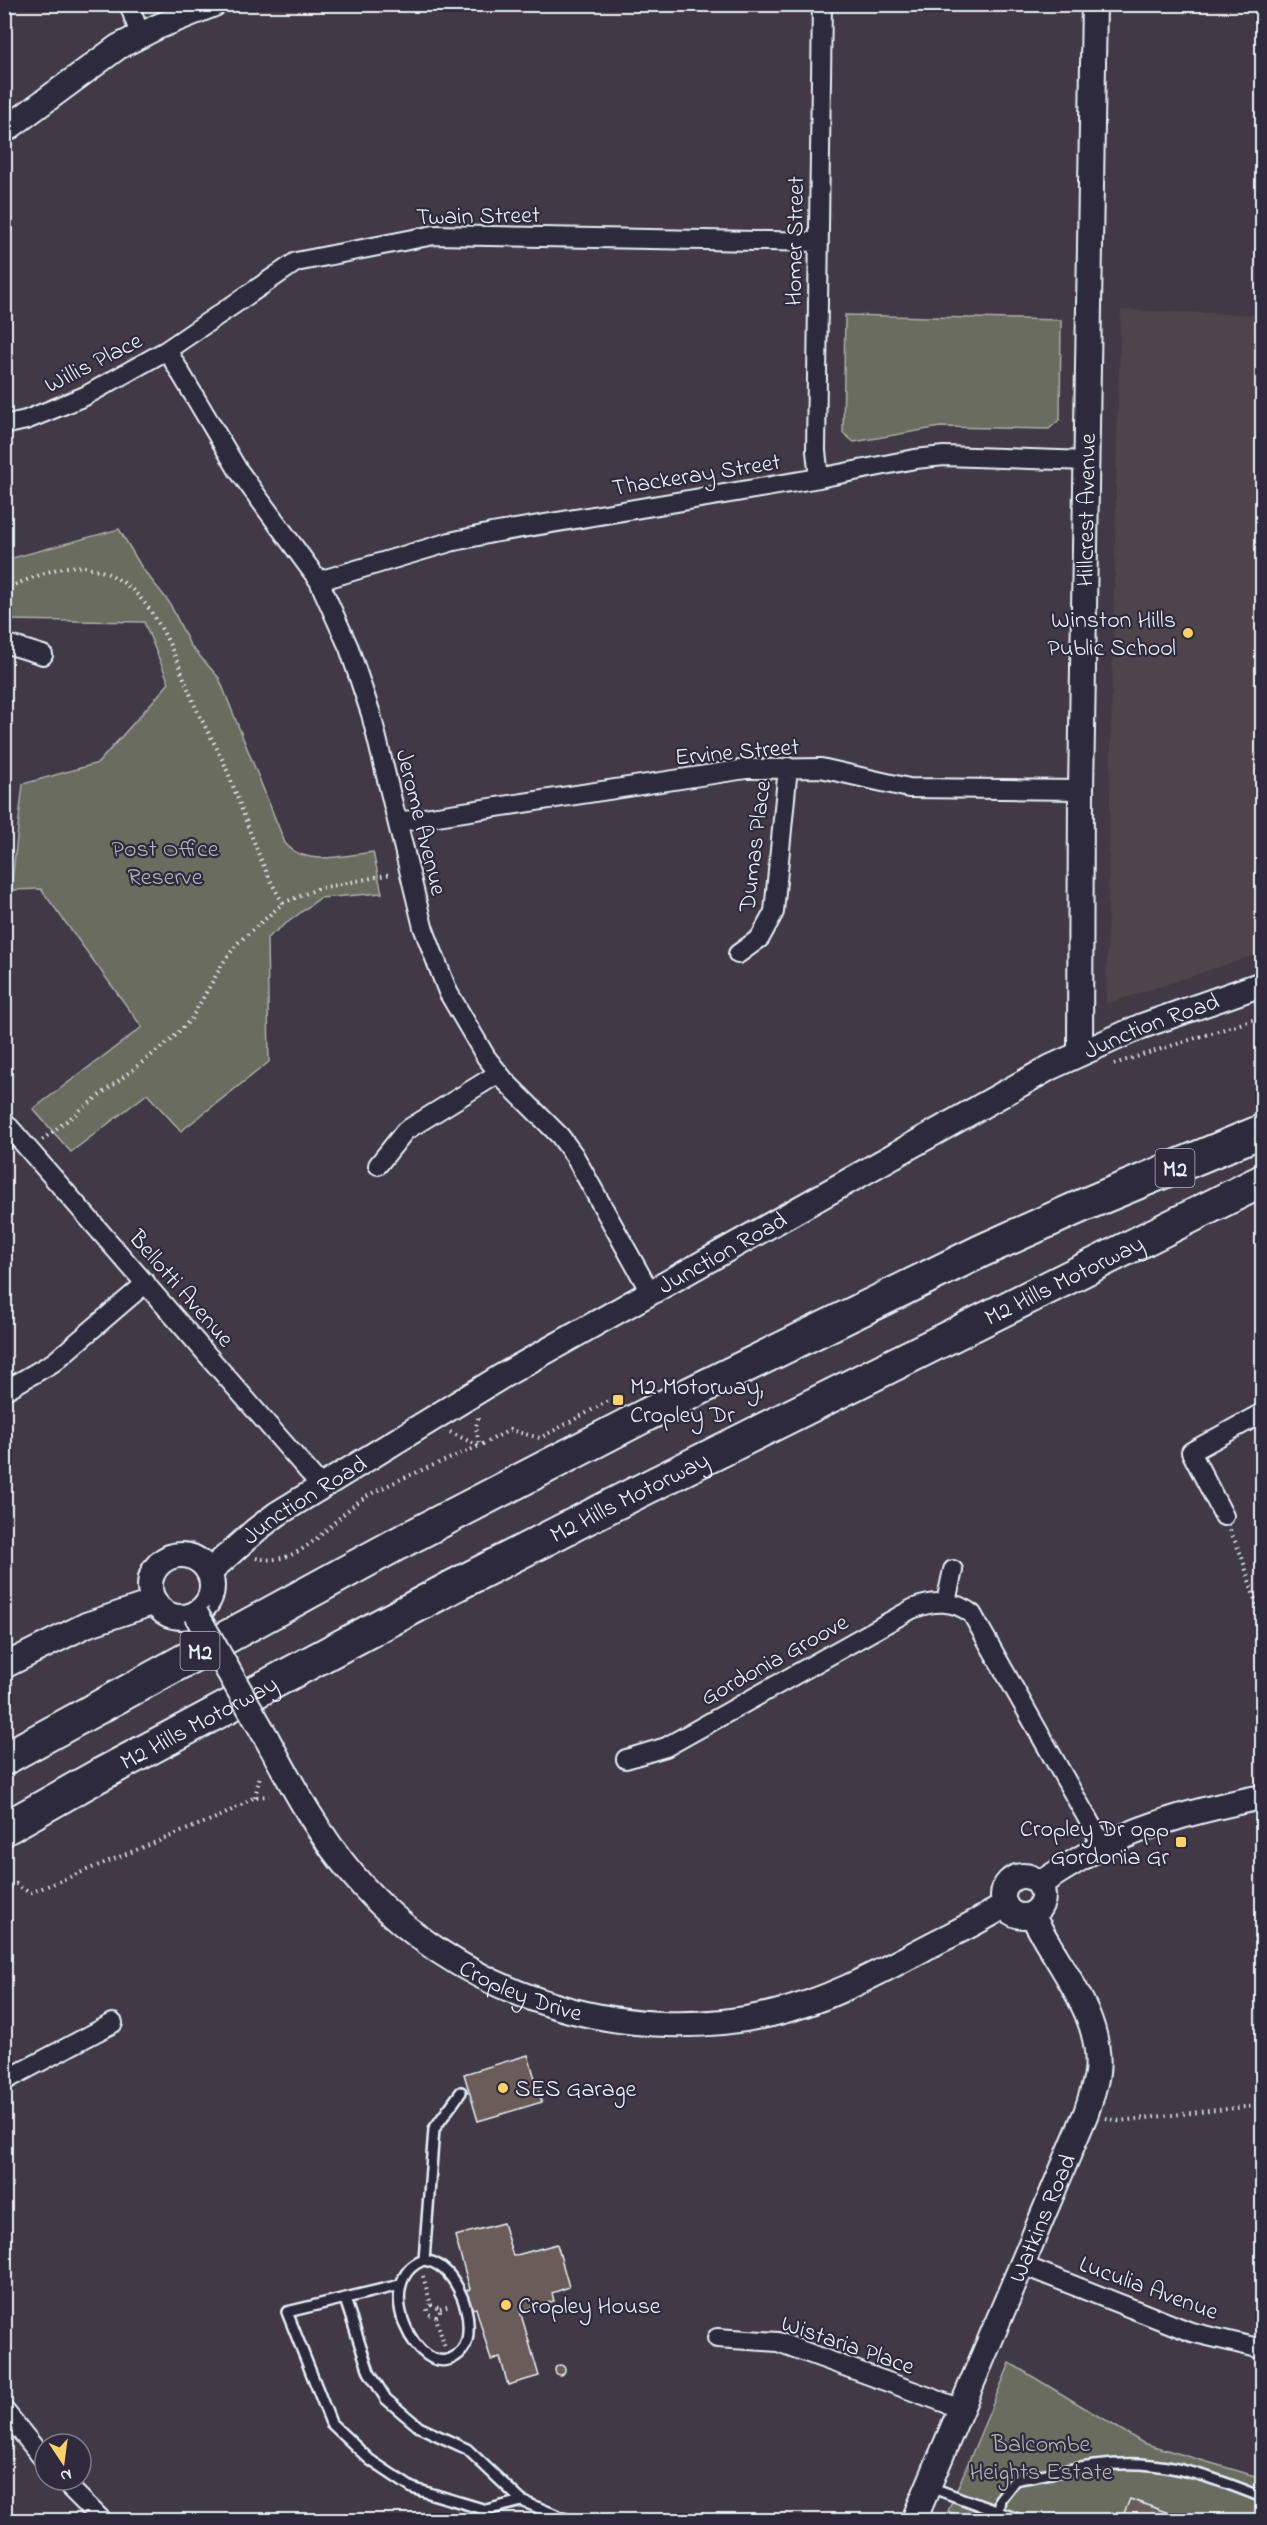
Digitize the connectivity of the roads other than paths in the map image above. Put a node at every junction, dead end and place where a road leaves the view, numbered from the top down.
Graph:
1 (129, 4) edge
2 (214, 4) edge
3 (822, 4) edge
4 (1094, 4) edge
5 (140, 35) junction
6 (4, 131) edge
7 (818, 242) junction
8 (168, 350) junction
9 (4, 425) edge
10 (1088, 461) junction
11 (819, 478) junction
12 (318, 581) junction
13 (4, 643) edge
14 (43, 655) dead end
15 (788, 767) junction
16 (1081, 790) junction
17 (398, 822) junction
18 (738, 954) dead end
19 (1263, 984) edge
20 (1080, 1053) junction
21 (499, 1073) junction
22 (4, 1121) edge
23 (1263, 1131) edge
24 (378, 1165) dead end
25 (1263, 1181) edge
26 (146, 1283) junction
27 (650, 1292) junction
28 (4, 1391) edge
29 (1263, 1413) edge
30 (322, 1487) junction
31 (1224, 1516) road end
32 (953, 1570) dead end
33 (209, 1572) junction
34 (155, 1602) junction
35 (946, 1602) junction
36 (196, 1614) junction
37 (4, 1666) edge
38 (4, 1759) edge
39 (626, 1759) dead end
40 (1263, 1797) edge
41 (4, 1829) edge
42 (1102, 1846) junction
43 (1039, 1884) junction
44 (1005, 1905) junction
45 (1032, 1914) junction
46 (112, 2023) dead end
47 (4, 2081) edge
48 (461, 2092) dead end
49 (421, 2261) junction
50 (1022, 2265) junction
51 (399, 2285) junction
52 (345, 2299) junction
53 (717, 2338) dead end
54 (1263, 2349) edge
55 (962, 2409) junction
56 (4, 2410) edge
57 (33, 2446) edge
58 (927, 2487) junction
59 (74, 2492) edge
60 (1263, 2497) edge
61 (522, 2501) junction
62 (998, 2512) junction
63 (102, 2520) edge
64 (568, 2520) edge
65 (914, 2520) edge
66 (1020, 2520) edge

1 - 5 street
2 - 5 street
3 - 7 street, Homer Street
4 - 10 street, Hillcrest Avenue
5 - 6 street
7 - 8 street, Twain Street
7 - 11 street, Homer Street
8 - 9 street, Willis Place
8 - 12 street, Jerome Avenue
10 - 11 street, Thackeray Street
10 - 16 street, Hillcrest Avenue
11 - 12 street, Thackeray Street
12 - 17 street, Jerome Avenue
13 - 14 street
15 - 16 street, Ervine Street
15 - 17 street, Ervine Street
15 - 18 street, Dumas Place
16 - 20 street, Hillcrest Avenue
17 - 21 street, Jerome Avenue
19 - 20 street, Junction Road
20 - 27 street, Junction Road
21 - 24 street
21 - 27 street, Jerome Avenue
22 - 26 street, Bellotti Avenue
23 - 38 highway, M2
25 - 41 highway, M2 Hills Motorway / M2
26 - 28 street
26 - 30 street, Bellotti Avenue
27 - 30 street, Junction Road
29 - 31 street
30 - 33 street, Junction Road
32 - 35 street
33 - 34 street
33 - 36 street
34 - 36 street
34 - 37 street
35 - 39 street, Gordonia Groove
35 - 42 street
36 - 44 street, Cropley Drive, bridge
40 - 42 street
42 - 43 street
43 - 44 street
43 - 45 street
44 - 45 street
45 - 50 street, Watkins Road
46 - 47 street
48 - 49 lane
49 - 51 lane
49 - 51 lane
50 - 54 street, Luculia Avenue
50 - 55 street, Watkins Road
51 - 52 lane
52 - 61 lane
52 - 61 lane
53 - 55 street, Wistaria Place
55 - 58 street, Watkins Road
56 - 57 street
58 - 62 lane
58 - 65 street, Watkins Road
59 - 63 street
60 - 62 lane
61 - 64 lane
62 - 66 lane

